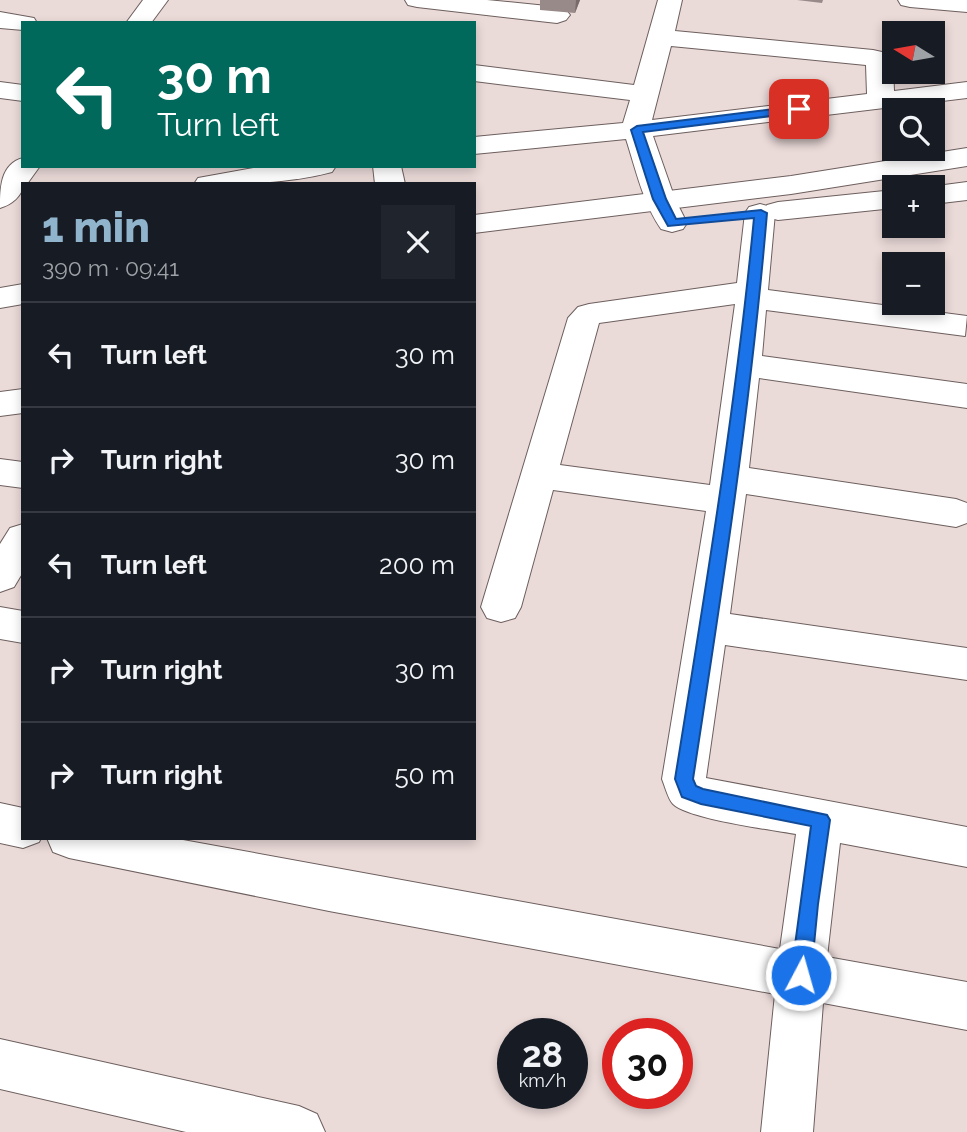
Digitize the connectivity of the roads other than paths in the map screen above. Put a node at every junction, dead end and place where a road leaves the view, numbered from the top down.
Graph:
1 (156, 0) edge
2 (417, 0) edge
3 (670, 0) edge
4 (910, 0) edge
5 (966, 0) edge
6 (967, 5) edge
7 (445, 13) edge
8 (557, 15) dead end
9 (967, 17) edge
10 (0, 20) edge
11 (140, 21) edge
12 (21, 23) edge
13 (659, 37) junction
14 (476, 73) edge
15 (0, 90) edge
16 (967, 90) edge
17 (21, 93) edge
18 (644, 94) junction
19 (881, 100) junction
20 (637, 130) junction
21 (476, 146) edge
22 (967, 158) edge
23 (309, 168) edge
24 (221, 182) edge
25 (967, 191) edge
26 (945, 194) edge
27 (882, 201) edge
28 (666, 211) junction
29 (761, 213) junction
30 (21, 216) edge
31 (0, 220) edge
32 (476, 224) edge
33 (476, 251) edge
34 (21, 294) edge
35 (753, 295) junction
36 (0, 297) edge
37 (21, 321) edge
38 (0, 324) edge
39 (964, 326) dead end
40 (746, 365) junction
41 (967, 396) edge
42 (21, 401) edge
43 (0, 404) edge
44 (0, 472) edge
45 (21, 475) edge
46 (538, 475) junction
47 (728, 489) junction
48 (956, 513) dead end
49 (17, 540) edge
50 (0, 577) edge
51 (501, 607) dead end
52 (0, 623) edge
53 (21, 627) edge
54 (708, 627) junction
55 (967, 664) edge
56 (821, 820) junction
57 (0, 823) edge
58 (21, 828) edge
59 (79, 840) edge
60 (967, 847) edge
61 (801, 975) junction
62 (967, 1006) edge
63 (0, 1064) edge
64 (299, 1132) edge
65 (787, 1132) edge

1 - 11 street
2 - 7 street
3 - 13 street
4 - 6 street
5 - 6 street
6 - 9 street
7 - 8 street
10 - 12 street
13 - 18 street
13 - 19 street
14 - 18 street
15 - 17 street
16 - 19 street
18 - 20 street
19 - 20 street
20 - 21 street
20 - 28 street
22 - 28 street
23 - 24 street
25 - 26 street
27 - 29 street
28 - 29 street
28 - 32 street
28 - 33 street
29 - 35 street
30 - 31 street
34 - 36 street
35 - 39 street
35 - 40 street
35 - 46 street
37 - 38 street
40 - 41 street
40 - 47 street
42 - 43 street
44 - 45 street
46 - 47 street
46 - 51 street
47 - 48 street
47 - 54 street
49 - 50 street
52 - 53 street
54 - 55 street
54 - 56 street
56 - 60 street
56 - 61 street
57 - 58 street
59 - 61 street
61 - 62 street
61 - 65 street
63 - 64 street

